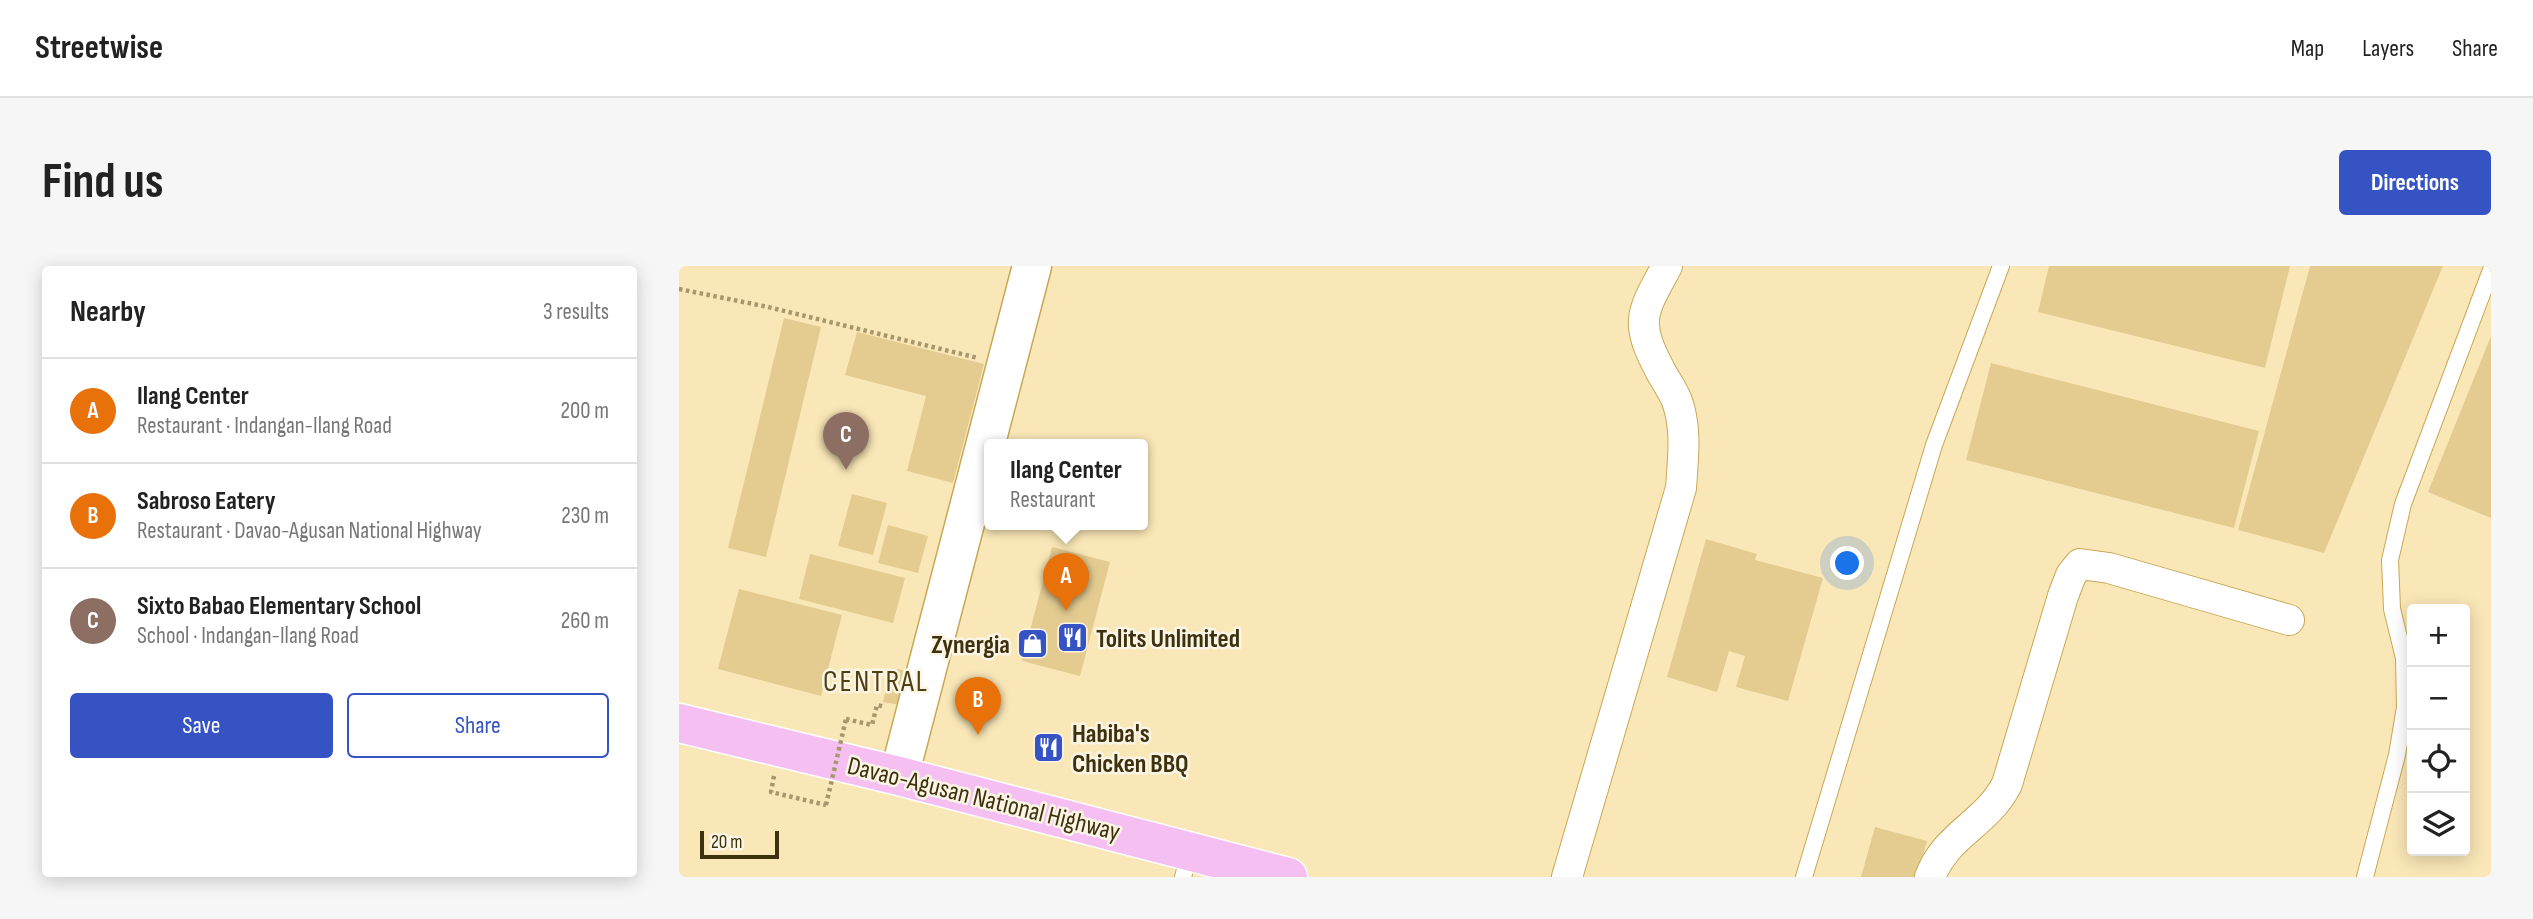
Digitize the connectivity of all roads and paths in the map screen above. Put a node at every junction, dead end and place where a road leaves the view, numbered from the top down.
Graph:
1 (1032, 266) edge
2 (1667, 266) edge
3 (2001, 266) edge
4 (2491, 270) edge
5 (679, 289) edge
6 (1007, 365) junction
7 (988, 439) edge
8 (984, 453) edge
9 (2289, 620) dead end
10 (877, 705) dead end
11 (679, 723) edge
12 (899, 776) junction
13 (771, 792) dead end
14 (1186, 864) edge
15 (1288, 877) edge
16 (1567, 877) edge
17 (1804, 877) edge
18 (1930, 877) edge
19 (2365, 877) edge

1 - 6 street
2 - 16 street
3 - 17 lane
4 - 19 lane
5 - 6 path
6 - 7 street
8 - 12 street
9 - 18 street
10 - 13 path, bridge
11 - 12 highway, Davao-Agusan National Highway
12 - 14 highway, Davao-Agusan National Highway
14 - 15 highway, Davao-Agusan National Highway

